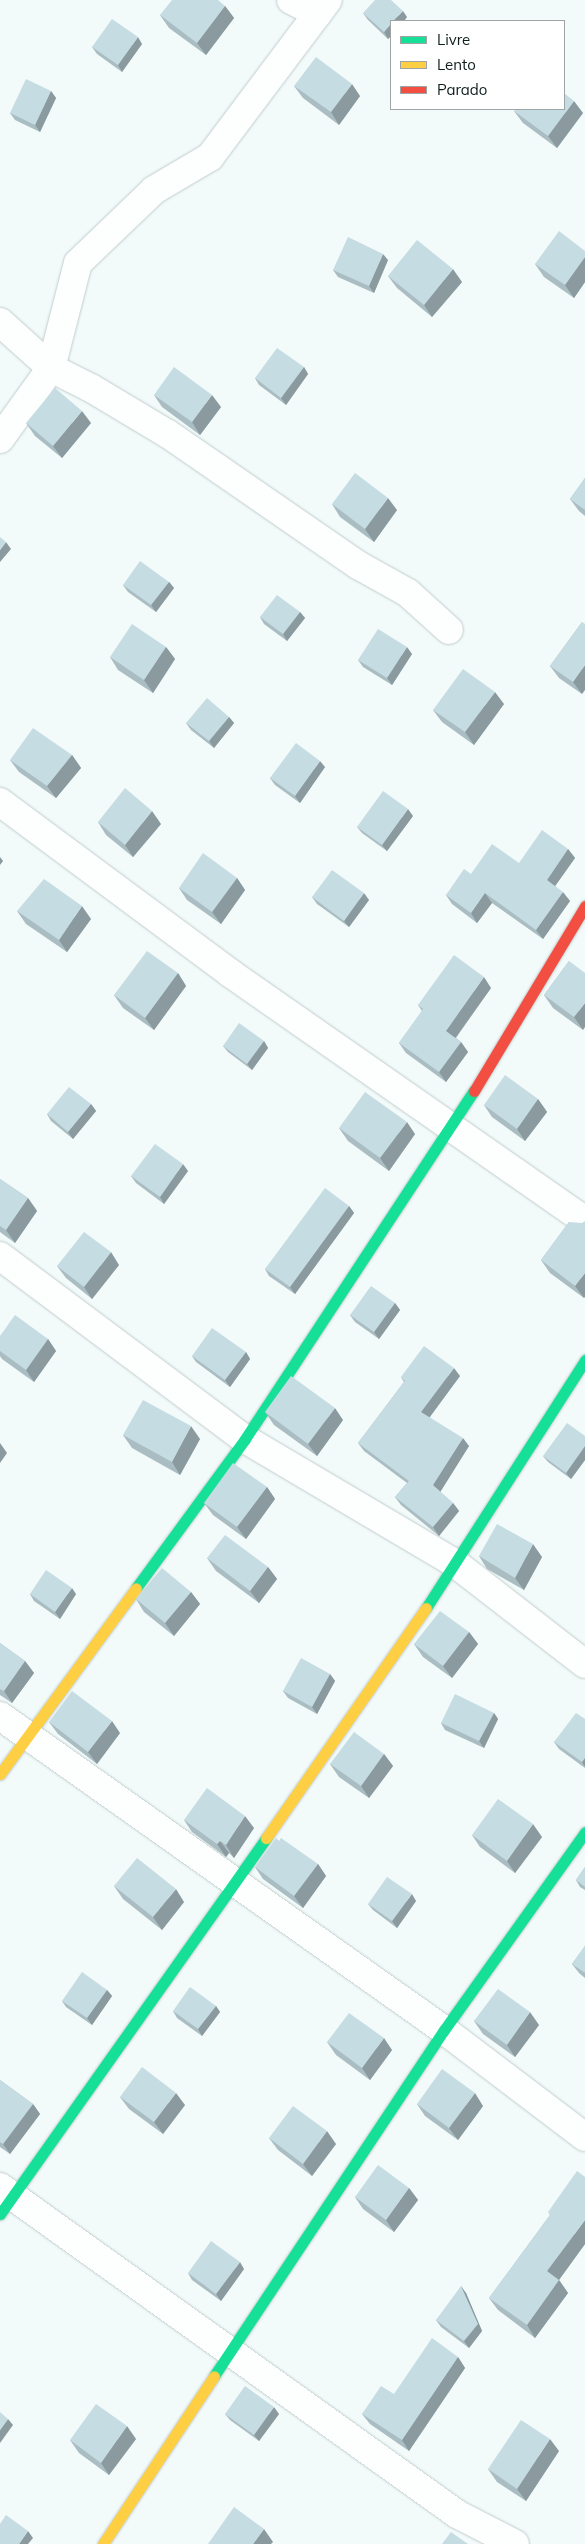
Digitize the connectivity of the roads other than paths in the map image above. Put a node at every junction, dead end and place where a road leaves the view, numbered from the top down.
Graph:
1 (292, 0) edge
2 (323, 7) edge
3 (0, 322) edge
4 (51, 368) junction
5 (0, 439) edge
6 (449, 630) dead end
7 (0, 802) edge
8 (585, 906) edge
9 (451, 1129) junction
10 (585, 1221) edge
11 (0, 1256) edge
12 (585, 1360) edge
13 (245, 1439) junction
14 (456, 1564) junction
15 (585, 1664) edge
16 (0, 1716) edge
17 (29, 1736) junction
18 (0, 1774) edge
19 (585, 1832) edge
20 (235, 1884) junction
21 (444, 2030) junction
22 (585, 2137) edge
23 (4, 2199) edge
24 (230, 2354) junction
25 (103, 2544) edge
26 (515, 2544) edge

1 - 2 street
2 - 4 street
3 - 4 street
4 - 5 street
4 - 6 street
7 - 9 street
8 - 9 street
9 - 10 street
9 - 13 street
11 - 13 street
12 - 14 street
13 - 14 street
13 - 17 street
14 - 15 street
14 - 20 street
16 - 17 street
17 - 18 street
17 - 20 street
19 - 21 street
20 - 21 street
20 - 23 street
21 - 22 street
21 - 24 street
23 - 24 street
24 - 25 street
24 - 26 street

